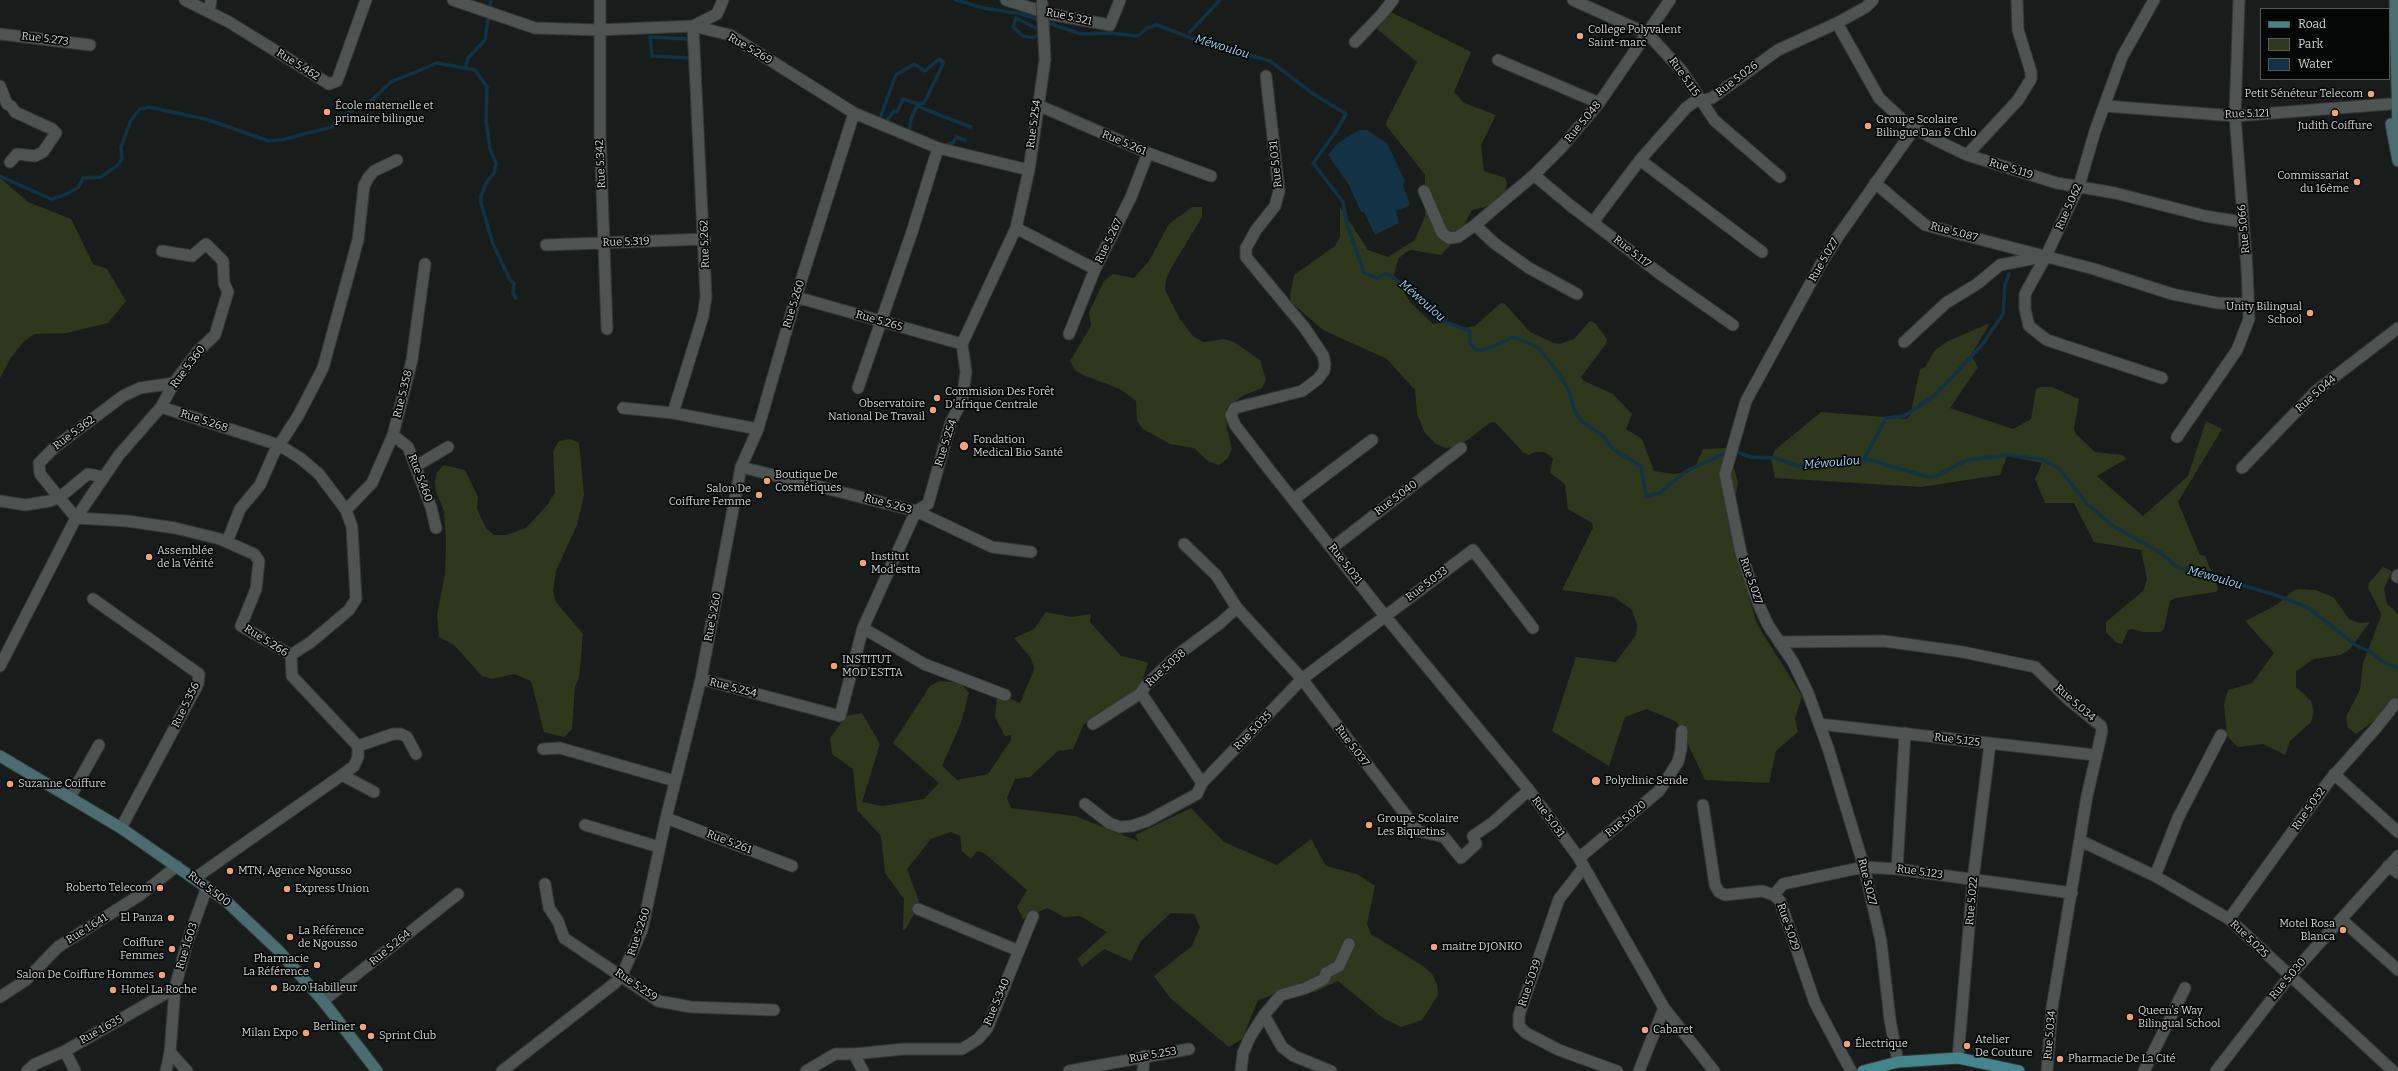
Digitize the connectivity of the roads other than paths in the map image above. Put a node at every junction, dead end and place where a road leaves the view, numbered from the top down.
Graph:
1 (185, 0) edge
2 (211, 0) edge
3 (366, 0) edge
4 (453, 0) edge
5 (600, 0) edge
6 (723, 0) edge
7 (1006, 0) edge
8 (1120, 0) edge
9 (1393, 0) edge
10 (1573, 0) edge
11 (1670, 0) edge
12 (1873, 0) edge
13 (2017, 0) edge
14 (2154, 0) edge
15 (2239, 0) edge
16 (2395, 0) edge
17 (1042, 1) edge
18 (209, 12) junction
19 (1837, 23) junction
20 (693, 26) junction
21 (599, 30) junction
22 (0, 34) edge
23 (1648, 34) junction
24 (1355, 42) dead end
25 (90, 45) dead end
26 (1498, 60) dead end
27 (2394, 74) edge
28 (1266, 76) dead end
29 (0, 86) edge
30 (1700, 101) junction
31 (1599, 103) junction
32 (2390, 104) junction
33 (1038, 105) junction
34 (2105, 106) junction
35 (854, 113) junction
36 (2236, 116) junction
37 (1914, 129) junction
38 (2398, 132) edge
39 (938, 148) junction
40 (1148, 153) junction
41 (1967, 155) junction
42 (397, 160) dead end
43 (1640, 160) junction
44 (2398, 161) edge
45 (10, 162) dead end
46 (1029, 170) junction
47 (1534, 175) junction
48 (1211, 176) dead end
49 (1780, 177) dead end
50 (1875, 183) junction
51 (2079, 186) junction
52 (1424, 191) dead end
53 (1593, 222) junction
54 (2242, 222) junction
55 (1475, 225) junction
56 (1016, 228) junction
57 (705, 239) junction
58 (604, 243) junction
59 (546, 245) dead end
60 (162, 251) dead end
61 (1762, 252) dead end
62 (2046, 256) junction
63 (425, 264) dead end
64 (1095, 269) junction
65 (1577, 294) dead end
66 (796, 297) junction
67 (2249, 304) junction
68 (881, 321) junction
69 (1733, 325) dead end
70 (2398, 328) edge
71 (607, 329) dead end
72 (1069, 334) dead end
73 (1904, 342) dead end
74 (962, 344) junction
75 (2162, 378) dead end
76 (174, 383) junction
77 (858, 388) dead end
78 (162, 407) junction
79 (623, 408) dead end
80 (673, 413) junction
81 (758, 429) junction
82 (392, 435) junction
83 (2177, 437) dead end
84 (1372, 440) dead end
85 (279, 445) junction
86 (448, 447) dead end
87 (1461, 448) dead end
88 (416, 466) junction
89 (741, 466) junction
90 (2242, 468) dead end
91 (103, 477) junction
92 (60, 497) junction
93 (1294, 499) junction
94 (0, 501) edge
95 (346, 510) junction
96 (916, 511) junction
97 (76, 518) junction
98 (436, 528) dead end
99 (227, 542) junction
100 (1184, 544) dead end
101 (1332, 548) junction
102 (1031, 552) dead end
103 (93, 599) dead end
104 (1237, 608) junction
105 (1385, 616) junction
106 (863, 628) junction
107 (1533, 628) dead end
108 (1779, 642) junction
109 (291, 655) junction
110 (0, 666) edge
111 (1302, 679) junction
112 (701, 680) junction
113 (1141, 693) junction
114 (1005, 695) dead end
115 (2395, 704) dead end
116 (1093, 724) dead end
117 (1819, 724) junction
118 (1682, 731) dead end
119 (1905, 733) junction
120 (2221, 735) dead end
121 (1990, 744) junction
122 (99, 745) dead end
123 (358, 746) junction
124 (543, 749) dead end
125 (416, 754) dead end
126 (0, 756) edge
127 (2095, 756) junction
128 (2334, 774) junction
129 (342, 776) junction
130 (675, 781) junction
131 (1202, 782) junction
132 (1528, 790) junction
133 (374, 792) dead end
134 (70, 797) junction
135 (1085, 804) dead end
136 (1703, 805) dead end
137 (666, 818) junction
138 (585, 825) dead end
139 (121, 828) junction
140 (2398, 832) edge
141 (2081, 841) junction
142 (660, 847) junction
143 (2398, 856) edge
144 (1582, 863) junction
145 (177, 866) junction
146 (792, 866) dead end
147 (2388, 866) junction
148 (1864, 867) junction
149 (1897, 869) junction
150 (2398, 873) edge
151 (2155, 876) junction
152 (195, 878) junction
153 (1973, 880) junction
154 (545, 884) dead end
155 (207, 887) junction
156 (2072, 893) junction
157 (458, 894) dead end
158 (1774, 895) junction
159 (918, 909) dead end
160 (1033, 916) dead end
161 (2229, 919) junction
162 (2341, 919) junction
163 (1349, 944) dead end
164 (1019, 951) junction
165 (2398, 970) edge
166 (622, 975) junction
167 (2289, 977) junction
168 (175, 988) junction
169 (2185, 988) dead end
170 (0, 996) edge
171 (323, 1001) junction
172 (1664, 1008) junction
173 (774, 1010) dead end
174 (1264, 1015) junction
175 (1189, 1049) dead end
176 (65, 1051) junction
177 (170, 1052) junction
178 (854, 1054) junction
179 (1144, 1056) junction
180 (1958, 1058) junction
181 (1898, 1062) junction
182 (27, 1071) edge
183 (75, 1071) edge
184 (166, 1071) edge
185 (187, 1071) edge
186 (377, 1071) edge
187 (502, 1071) edge
188 (806, 1071) edge
189 (863, 1071) edge
190 (1069, 1071) edge
191 (1143, 1071) edge
192 (1241, 1071) edge
193 (1331, 1071) edge
194 (1617, 1071) edge
195 (1639, 1071) edge
196 (1714, 1071) edge
197 (1851, 1071) edge
198 (1863, 1071) edge
199 (2019, 1071) edge
200 (2046, 1071) edge
201 (2144, 1071) edge
202 (2216, 1071) edge
203 (2393, 1071) edge

1 - 18 street, Rue 5.462
2 - 18 street
3 - 18 street, Rue 5.462
4 - 21 street, Rue 5.269
5 - 21 street, Rue 5.342
6 - 20 street
7 - 8 street, Rue 5.321
9 - 24 street
10 - 23 street, Rue 5.115
11 - 23 street, Rue 5.048
12 - 19 street, Rue 5.026
13 - 41 street
14 - 34 street, Rue 5.062
15 - 36 street, Rue 5.066
16 - 27 main road
17 - 33 street, Rue 5.254, bridge
19 - 30 street, Rue 5.026
19 - 37 street, Rue 5.119
20 - 21 street, Rue 5.269
20 - 35 street, Rue 5.269
20 - 57 street, Rue 5.262
21 - 58 street, Rue 5.342
22 - 25 street, Rue 5.273
23 - 30 street, Rue 5.115
23 - 31 street, Rue 5.048
26 - 31 street
27 - 32 main road
27 - 38 main road
28 - 93 street, Rue 5.031
29 - 45 street
30 - 43 street, Rue 5.026
30 - 49 street, Rue 5.115
31 - 47 street, Rue 5.048
32 - 36 street, Rue 5.121
32 - 44 main road
33 - 40 street, Rue 5.261
33 - 46 street, Rue 5.254
34 - 36 street, Rue 5.121
34 - 51 street, Rue 5.062
35 - 39 street, Rue 5.269
35 - 66 street, Rue 5.260
36 - 54 street, Rue 5.066
37 - 41 street, Rue 5.119
37 - 50 street, Rue 5.027
39 - 46 street, Rue 5.269
39 - 68 street
40 - 48 street, Rue 5.261
40 - 64 street, Rue 5.267
41 - 51 street, Rue 5.119
42 - 85 street
43 - 53 street, Rue 5.026
43 - 61 street
46 - 56 street, Rue 5.254
47 - 53 street, Rue 5.117
47 - 55 street, Rue 5.048
50 - 62 street, Rue 5.087
50 - 108 street, Rue 5.027
51 - 54 street, Rue 5.119
51 - 62 street, Rue 5.062
52 - 55 street, Rue 5.048
53 - 69 street, Rue 5.117
54 - 67 street, Rue 5.066
55 - 65 street
56 - 64 street, Rue 5.267
56 - 74 street, Rue 5.254
57 - 58 street, Rue 5.319
57 - 80 street, Rue 5.262
58 - 59 street, Rue 5.319
58 - 71 street, Rue 5.342
60 - 76 street, Rue 5.360
62 - 67 street, Rue 5.087
62 - 73 street
62 - 75 street
63 - 82 street, Rue 5.358
64 - 72 street
66 - 68 street, Rue 5.265
66 - 81 street, Rue 5.260
67 - 83 street, Rue 5.066
68 - 74 street, Rue 5.265
68 - 77 street
70 - 90 street, Rue 5.044
74 - 96 street, Rue 5.254
76 - 78 street, Rue 5.360
76 - 92 street, Rue 5.362
78 - 85 street, Rue 5.268
78 - 91 street
79 - 80 street
80 - 81 street
81 - 89 street, Rue 5.260
82 - 88 street, Rue 5.460
82 - 95 street, Rue 5.358
84 - 93 street
85 - 95 street, Rue 5.268
85 - 99 street
86 - 88 street
87 - 101 street, Rue 5.040
88 - 98 street, Rue 5.460
89 - 96 street, Rue 5.263
89 - 112 street, Rue 5.260
91 - 92 street
91 - 97 street
92 - 94 street
92 - 97 street, Rue 5.362
93 - 101 street, Rue 5.031
95 - 109 street, Rue 5.268
96 - 102 street, Rue 5.263
96 - 106 street, Rue 5.254
97 - 99 street, Rue 5.266
97 - 110 street
99 - 109 street, Rue 5.266
100 - 104 street, Rue 5.037
101 - 105 street, Rue 5.031
103 - 139 street, Rue 5.356
104 - 111 street, Rue 5.037
104 - 113 street, Rue 5.038
105 - 107 street, Rue 5.033
105 - 111 street, Rue 5.033
105 - 132 street, Rue 5.031
106 - 112 street, Rue 5.254
106 - 114 street
108 - 117 street, Rue 5.027
108 - 127 street, Rue 5.034
109 - 123 street, Rue 5.266
111 - 131 street, Rue 5.035
111 - 132 street, Rue 5.037
112 - 130 street, Rue 5.260
113 - 116 street, Rue 5.038
113 - 131 street
115 - 128 street, Rue 5.032
117 - 119 street, Rue 5.125
117 - 148 street, Rue 5.027
118 - 144 street, Rue 5.020
119 - 121 street, Rue 5.125
119 - 149 street
120 - 151 street
121 - 127 street, Rue 5.125
121 - 153 street, Rue 5.022
122 - 134 street
123 - 125 street
123 - 129 street
124 - 130 street
126 - 134 main road, Rue 5.500
127 - 141 street, Rue 5.034
128 - 140 street
128 - 161 street, Rue 5.032
129 - 133 street
129 - 152 street
130 - 137 street, Rue 5.260
131 - 135 street, Rue 5.035
132 - 144 street, Rue 5.031
134 - 139 main road, Rue 5.500
136 - 158 street, Rue 5.029
137 - 142 street, Rue 5.260
137 - 146 street, Rue 5.261
138 - 142 street
139 - 145 main road, Rue 5.500
141 - 151 street, Rue 5.025
141 - 156 street, Rue 5.034
142 - 166 street, Rue 5.260
143 - 147 street, Rue 5.030
144 - 172 street, Rue 5.031
144 - 194 street, Rue 5.039
145 - 152 main road, Rue 5.500
145 - 170 street, Rue 1.641
147 - 150 street
147 - 162 street, Rue 5.030
148 - 149 street, Rue 5.123
148 - 158 street, Rue 5.123
148 - 181 street, Rue 5.027
149 - 153 street, Rue 5.123
151 - 161 street, Rue 5.025
152 - 155 main road, Rue 5.500
153 - 156 street, Rue 5.123
153 - 180 street, Rue 5.022
154 - 166 street, Rue 5.259
155 - 168 street, Rue 1.603
155 - 171 main road, Rue 5.500
156 - 200 street, Rue 5.034
157 - 171 street, Rue 5.264
158 - 197 street, Rue 5.029
159 - 164 street
160 - 164 street, Rue 5.340
161 - 167 street, Rue 5.025
162 - 165 street
162 - 167 street, Rue 5.030
163 - 174 street
164 - 178 street, Rue 5.340
166 - 173 street, Rue 5.259
166 - 187 street, Rue 5.260
167 - 202 street, Rue 5.030
167 - 203 street, Rue 5.025
168 - 176 street, Rue 1.635
168 - 177 street, Rue 1.603
169 - 201 street
171 - 186 main road, Rue 5.500
172 - 195 street
172 - 196 street, Rue 5.031
174 - 192 street
174 - 193 street
175 - 179 street, Rue 5.253
176 - 182 street, Rue 1.635
176 - 183 street
177 - 184 street, Rue 1.603
177 - 185 street
178 - 188 street, Rue 5.340
178 - 189 street
179 - 190 street, Rue 5.253
179 - 191 street
180 - 181 main road
180 - 199 main road
181 - 198 main road

